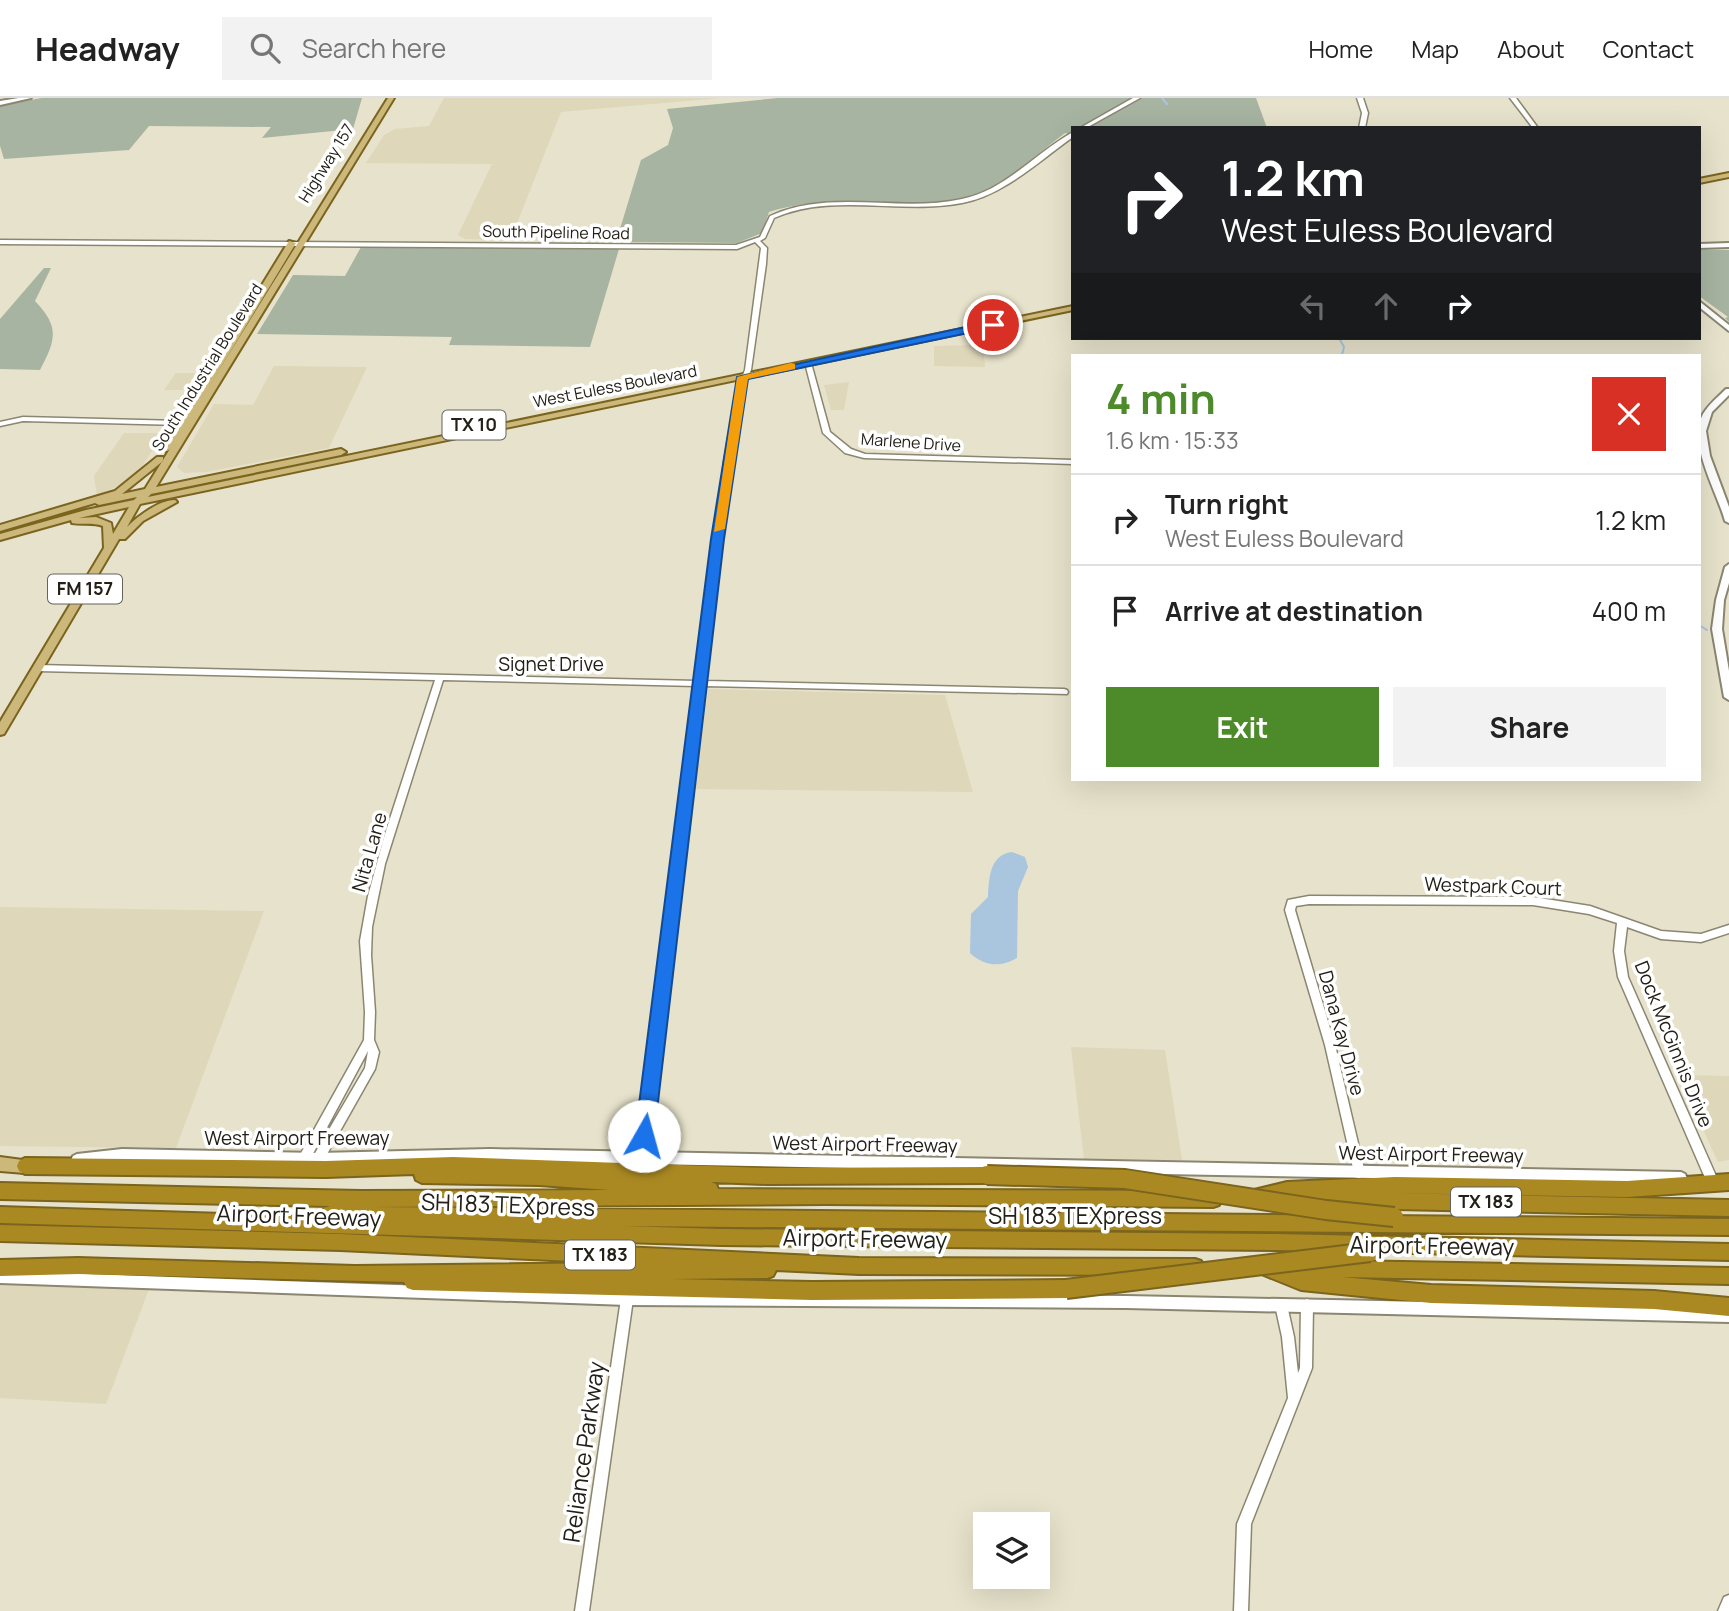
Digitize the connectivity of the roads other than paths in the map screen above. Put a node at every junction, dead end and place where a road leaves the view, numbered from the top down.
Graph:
1 (8, 98) edge
2 (28, 98) edge
3 (389, 98) edge
4 (1137, 98) edge
5 (1360, 98) edge
6 (1513, 98) edge
7 (0, 102) edge
8 (1085, 126) edge
9 (1362, 126) edge
10 (1534, 126) edge
11 (1071, 137) edge
12 (1729, 169) edge
13 (1701, 175) edge
14 (1729, 175) edge
15 (1701, 181) edge
16 (757, 241) junction
17 (0, 242) edge
18 (297, 244) junction
19 (1701, 246) edge
20 (1729, 246) edge
21 (1071, 303) edge
22 (1701, 305) edge
23 (1071, 308) edge
24 (1729, 329) edge
25 (808, 363) junction
26 (216, 366) junction
27 (227, 366) junction
28 (745, 373) junction
29 (1729, 391) edge
30 (192, 422) junction
31 (181, 423) junction
32 (0, 424) edge
33 (367, 447) junction
34 (356, 457) junction
35 (165, 458) junction
36 (1703, 458) edge
37 (1071, 463) edge
38 (282, 468) junction
39 (208, 478) junction
40 (226, 485) junction
41 (149, 491) junction
42 (137, 498) junction
43 (63, 510) junction
44 (1729, 521) edge
45 (0, 528) edge
46 (27, 529) junction
47 (0, 537) edge
48 (108, 550) junction
49 (1729, 567) edge
50 (38, 668) junction
51 (439, 680) junction
52 (701, 683) junction
53 (1064, 692) dead end
54 (1729, 697) edge
55 (0, 731) edge
56 (1292, 903) joint
57 (1622, 922) junction
58 (1729, 929) edge
59 (369, 1040) junction
60 (304, 1159) junction
61 (318, 1159) junction
62 (642, 1159) junction
63 (0, 1164) edge
64 (24, 1166) junction
65 (190, 1169) junction
66 (1359, 1173) junction
67 (1729, 1175) edge
68 (1710, 1176) junction
69 (1729, 1182) edge
70 (0, 1191) edge
71 (826, 1196) junction
72 (1243, 1199) junction
73 (0, 1208) edge
74 (1729, 1208) edge
75 (0, 1215) edge
76 (1395, 1220) junction
77 (1729, 1227) edge
78 (0, 1233) edge
79 (901, 1240) junction
80 (340, 1242) junction
81 (1369, 1248) junction
82 (1729, 1252) edge
83 (859, 1266) junction
84 (0, 1268) edge
85 (1265, 1268) junction
86 (355, 1274) junction
87 (1702, 1275) junction
88 (1729, 1276) edge
89 (0, 1277) edge
90 (1729, 1282) edge
91 (627, 1298) junction
92 (1281, 1305) junction
93 (1307, 1305) junction
94 (1729, 1307) edge
95 (1729, 1315) edge
96 (1293, 1399) junction
97 (1729, 1602) edge
98 (582, 1611) edge
99 (1241, 1611) edge
100 (1725, 1611) edge

1 - 7 main road
2 - 7 main road
3 - 18 main road, Highway 157 / FM 157
4 - 8 street
5 - 9 street
6 - 10 street
11 - 16 street
12 - 13 main road
14 - 15 main road
16 - 18 street, South Pipeline Road
16 - 28 street
17 - 18 street, South Pipeline Road
18 - 26 main road, South Industrial Boulevard / FM 157
18 - 27 main road, South Industrial Boulevard / FM 157
19 - 20 main road
21 - 28 main road, West Euless Boulevard / TX 10
22 - 24 main road
23 - 25 main road, West Euless Boulevard / TX 10
25 - 28 main road, West Euless Boulevard / TX 10
25 - 37 street, Marlene Drive
26 - 27 main road
26 - 31 main road, South Industrial Boulevard / FM 157
27 - 30 main road, South Industrial Boulevard / FM 157
28 - 33 main road, West Euless Boulevard / TX 10
28 - 34 main road, West Euless Boulevard / TX 10
28 - 52 street
29 - 36 main road
30 - 31 street
30 - 35 main road, South Industrial Boulevard / FM 157
31 - 32 street
31 - 35 main road, South Industrial Boulevard / FM 157
33 - 34 main road
33 - 38 main road, West Euless Boulevard / TX 10
34 - 38 main road, West Euless Boulevard / TX 10
35 - 39 main road
35 - 41 main road, South Industrial Boulevard / FM 157
35 - 42 main road, South Industrial Boulevard / FM 157
35 - 43 main road
36 - 44 main road
38 - 39 main road, West Euless Boulevard / TX 10
38 - 40 main road, West Euless Boulevard / TX 10
39 - 41 main road, West Euless Boulevard / TX 10
40 - 42 main road, West Euless Boulevard / TX 10
40 - 48 main road
41 - 42 main road, South Industrial Boulevard / FM 157
42 - 43 main road, West Euless Boulevard / TX 10
42 - 46 main road, West Euless Boulevard / TX 10
42 - 48 main road, South Industrial Boulevard / FM 157
43 - 45 main road, West Euless Boulevard / TX 10
46 - 47 main road, West Euless Boulevard / TX 10
46 - 48 main road
48 - 50 main road, South Industrial Boulevard / FM 157
49 - 54 main road
50 - 51 street, Signet Drive
50 - 55 main road, South Industrial Boulevard / FM 157
51 - 52 street, Signet Drive
51 - 59 street, Nita Lane
52 - 53 street, Signet Drive
52 - 62 street
56 - 57 street, Westpark Court
56 - 66 street, Dana Kay Drive
57 - 58 street, Westpark Court
57 - 68 street, Dock McGinnis Drive
59 - 60 street, Nita Lane
59 - 61 street, Nita Lane
60 - 61 main road, West Airport Freeway
60 - 64 main road, West Airport Freeway
61 - 62 main road, West Airport Freeway
62 - 66 main road, West Airport Freeway
63 - 64 main road, West Airport Freeway
64 - 65 highway
65 - 71 highway
65 - 76 highway, bridge
66 - 68 main road, West Airport Freeway
67 - 68 main road, West Airport Freeway
69 - 72 highway
70 - 71 highway, Airport Freeway / TX 183
71 - 72 highway, Airport Freeway / TX 183
72 - 74 highway, Airport Freeway / TX 183
73 - 76 highway, SH 183 TEXpress
75 - 79 highway, SH 183 TEXpress
76 - 77 highway, SH 183 TEXpress
78 - 80 highway, Airport Freeway / TX 183
79 - 80 highway
79 - 81 highway, SH 183 TEXpress
80 - 83 highway, Airport Freeway / TX 183
81 - 82 highway
81 - 86 highway, bridge
83 - 85 highway, Airport Freeway / TX 183
83 - 86 highway
84 - 86 highway
85 - 87 highway, Airport Freeway / TX 183
85 - 94 highway
87 - 88 highway, Airport Freeway / TX 183
87 - 90 highway
89 - 91 main road
91 - 92 main road
91 - 98 street, Reliance Parkway
92 - 93 main road
92 - 96 street
93 - 95 main road
93 - 96 street
96 - 99 street
97 - 100 street

